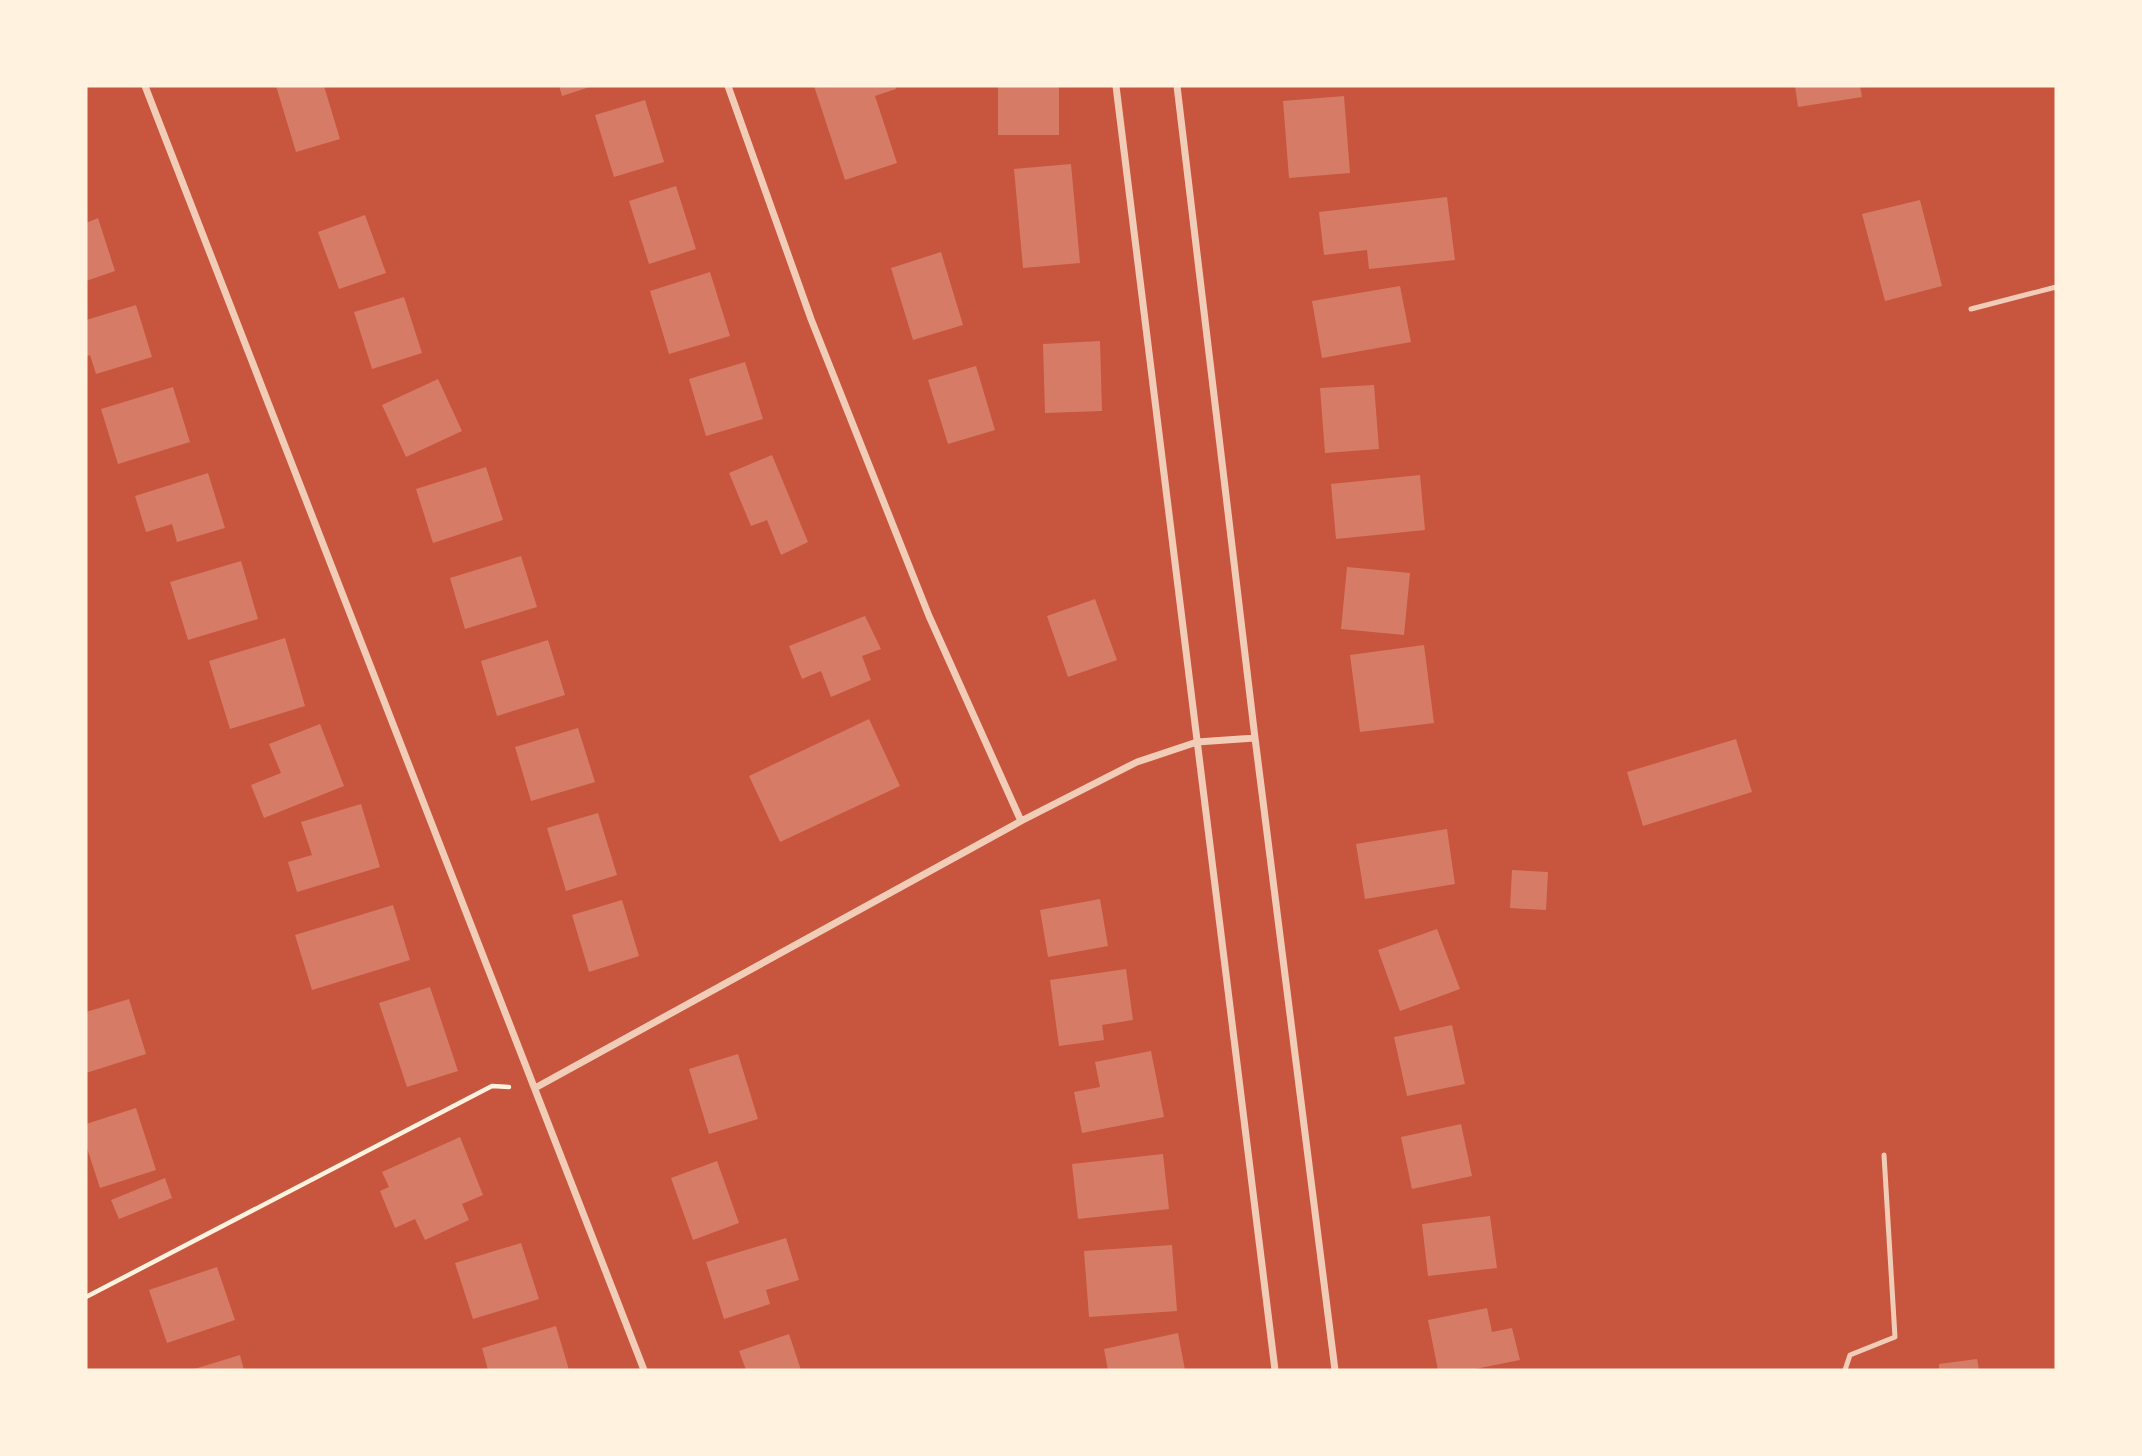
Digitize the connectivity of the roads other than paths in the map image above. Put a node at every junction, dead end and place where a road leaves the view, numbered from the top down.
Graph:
1 (145, 86) edge
2 (728, 86) edge
3 (1116, 86) edge
4 (1177, 86) edge
5 (2056, 287) edge
6 (1971, 309) dead end
7 (1255, 738) junction
8 (1198, 742) junction
9 (1021, 821) junction
10 (535, 1088) junction
11 (1884, 1156) dead end
12 (644, 1370) edge
13 (1275, 1370) edge
14 (1335, 1370) edge
15 (1845, 1370) edge

1 - 10 street
2 - 9 street
3 - 8 street
4 - 7 street
5 - 6 lane
7 - 8 street
7 - 14 street
8 - 9 street
8 - 13 street
9 - 10 street
10 - 12 street
11 - 15 lane

